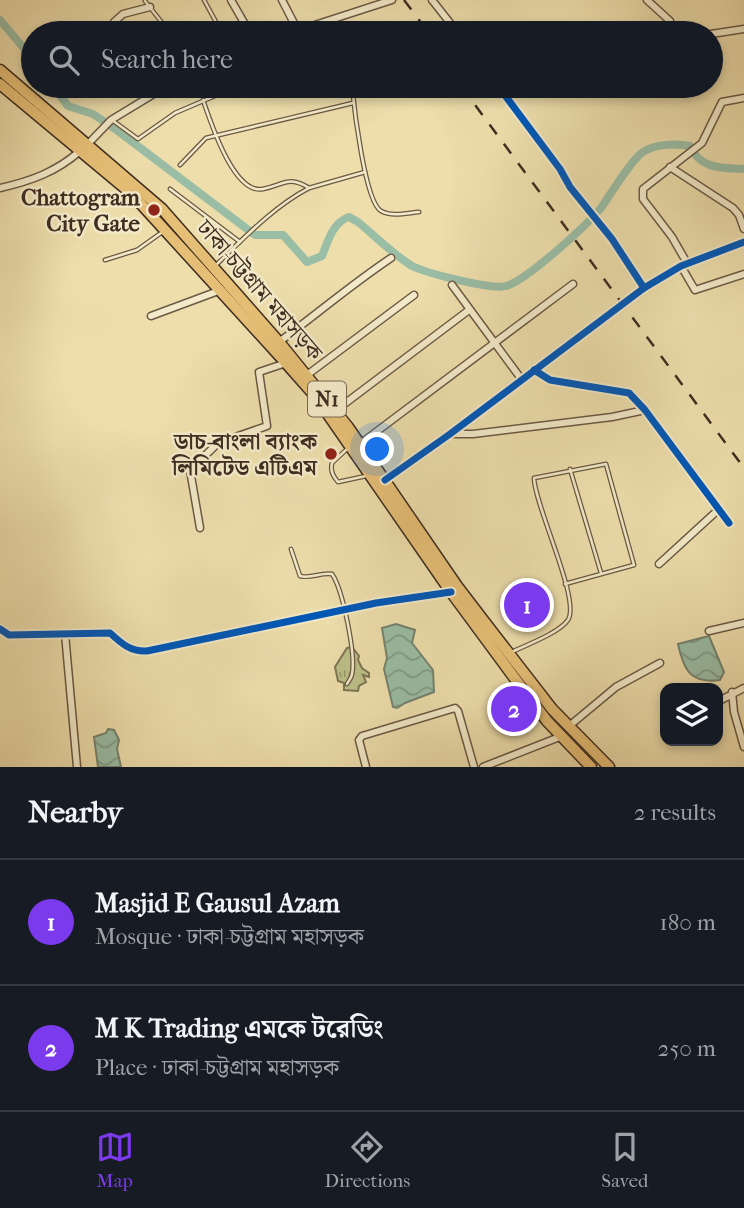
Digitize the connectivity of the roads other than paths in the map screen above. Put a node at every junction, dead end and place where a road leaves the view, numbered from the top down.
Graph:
1 (204, 0) edge
2 (231, 0) edge
3 (282, 0) edge
4 (369, 0) edge
5 (392, 0) edge
6 (432, 0) edge
7 (647, 0) edge
8 (145, 1) edge
9 (150, 7) junction
10 (374, 8) junction
11 (115, 21) edge
12 (161, 21) edge
13 (215, 21) edge
14 (243, 21) edge
15 (290, 21) edge
16 (331, 21) edge
17 (449, 21) edge
18 (670, 21) edge
19 (744, 29) edge
20 (723, 32) edge
21 (0, 70) edge
22 (0, 83) edge
23 (21, 90) edge
24 (30, 98) edge
25 (147, 98) edge
26 (208, 98) edge
27 (353, 98) edge
28 (507, 98) edge
29 (744, 98) edge
30 (203, 100) junction
31 (353, 103) junction
32 (112, 120) junction
33 (217, 135) junction
34 (84, 148) junction
35 (180, 165) dead end
36 (670, 167) junction
37 (365, 172) junction
38 (0, 188) edge
39 (309, 188) junction
40 (170, 189) dead end
41 (419, 212) dead end
42 (165, 229) junction
43 (744, 229) edge
44 (240, 242) junction
45 (744, 242) edge
46 (391, 258) dead end
47 (105, 260) dead end
48 (684, 264) junction
49 (744, 274) edge
50 (215, 275) junction
51 (573, 284) dead end
52 (452, 285) dead end
53 (644, 288) junction
54 (221, 290) junction
55 (414, 295) dead end
56 (469, 310) junction
57 (151, 316) dead end
58 (279, 342) junction
59 (495, 344) junction
60 (286, 363) junction
61 (534, 370) junction
62 (307, 375) junction
63 (522, 380) junction
64 (645, 410) junction
65 (335, 411) junction
66 (450, 434) junction
67 (355, 446) junction
68 (570, 469) junction
69 (369, 475) junction
70 (385, 480) junction
71 (718, 510) junction
72 (729, 523) dead end
73 (200, 528) dead end
74 (291, 550) dead end
75 (659, 564) dead end
76 (601, 575) junction
77 (565, 584) junction
78 (451, 592) junction
79 (346, 610) junction
80 (744, 623) edge
81 (0, 629) edge
82 (709, 631) dead end
83 (65, 634) junction
84 (509, 653) junction
85 (660, 663) dead end
86 (347, 684) dead end
87 (744, 688) edge
88 (732, 692) junction
89 (723, 699) edge
90 (565, 732) junction
91 (744, 747) edge
92 (587, 765) edge
93 (77, 767) edge
94 (366, 767) edge
95 (474, 767) edge
96 (484, 767) edge
97 (610, 767) edge

1 - 13 lane
2 - 14 street
3 - 15 street
4 - 10 street
5 - 10 street
6 - 17 street
7 - 18 street
8 - 9 lane
9 - 11 street
9 - 12 lane
10 - 16 street
19 - 20 street
21 - 23 highway, ঢাকা-চট্টগ্রাম মহাসড়ক / N1
22 - 34 highway, ঢাকা-চট্টগ্রাম মহাসড়ক / N1
24 - 34 highway, ঢাকা-চট্টগ্রাম মহাসড়ক / N1
25 - 32 street
26 - 30 lane
27 - 31 lane
28 - 53 street
29 - 36 street
30 - 32 lane
30 - 33 lane
31 - 33 lane
31 - 37 lane
32 - 34 street
33 - 35 lane
33 - 39 lane
34 - 38 street
34 - 42 highway, ঢাকা-চট্টগ্রাম মহাসড়ক / N1
34 - 50 highway, ঢাকা-চট্টগ্রাম মহাসড়ক / N1
36 - 43 street
36 - 48 street
37 - 39 lane
37 - 41 lane
39 - 44 lane
40 - 44 lane
42 - 47 lane
42 - 50 highway, ঢাকা-চট্টগ্রাম মহাসড়ক / N1
44 - 50 lane
45 - 48 street
46 - 58 street
48 - 49 street
48 - 53 street
50 - 54 highway, ঢাকা-চট্টগ্রাম মহাসড়ক / N1
50 - 58 highway, ঢাকা-চট্টগ্রাম মহাসড়ক / N1
51 - 59 street
52 - 56 street
53 - 61 street
54 - 57 street
54 - 60 highway, ঢাকা-চট্টগ্রাম মহাসড়ক / N1
55 - 62 street
56 - 59 street
56 - 65 street
58 - 62 highway, ঢাকা-চট্টগ্রাম মহাসড়ক / N1
59 - 63 street
59 - 67 street
60 - 67 highway, ঢাকা-চট্টগ্রাম মহাসড়ক / N1
60 - 73 street
61 - 63 street
61 - 64 street
62 - 65 highway, ঢাকা-চট্টগ্রাম মহাসড়ক / N1
63 - 66 street
64 - 66 street
64 - 71 street
65 - 67 highway, ঢাকা-চট্টগ্রাম মহাসড়ক / N1
66 - 70 street
67 - 69 highway, ঢাকা-চট্টগ্রাম মহাসড়ক / N1
67 - 69 lane
67 - 70 highway, ঢাকা-চট্টগ্রাম মহাসড়ক / N1
68 - 76 lane
68 - 76 lane
68 - 77 lane
69 - 78 highway, ঢাকা-চট্টগ্রাম মহাসড়ক / N1
70 - 84 highway, ঢাকা-চট্টগ্রাম মহাসড়ক / N1
71 - 72 street
71 - 75 street
74 - 79 lane
76 - 77 lane
77 - 84 lane
78 - 79 street
78 - 90 highway, ঢাকা-চট্টগ্রাম মহাসড়ক / N1
79 - 83 street
79 - 86 lane
80 - 82 street
81 - 83 street
83 - 93 street
84 - 90 highway, ঢাকা-চট্টগ্রাম মহাসড়ক / N1
85 - 90 street
87 - 88 street
88 - 89 street
88 - 91 street
90 - 92 highway, ঢাকা-চট্টগ্রাম মহাসড়ক / N1
90 - 96 street
90 - 97 highway, ঢাকা-চট্টগ্রাম মহাসড়ক / N1
94 - 95 street

